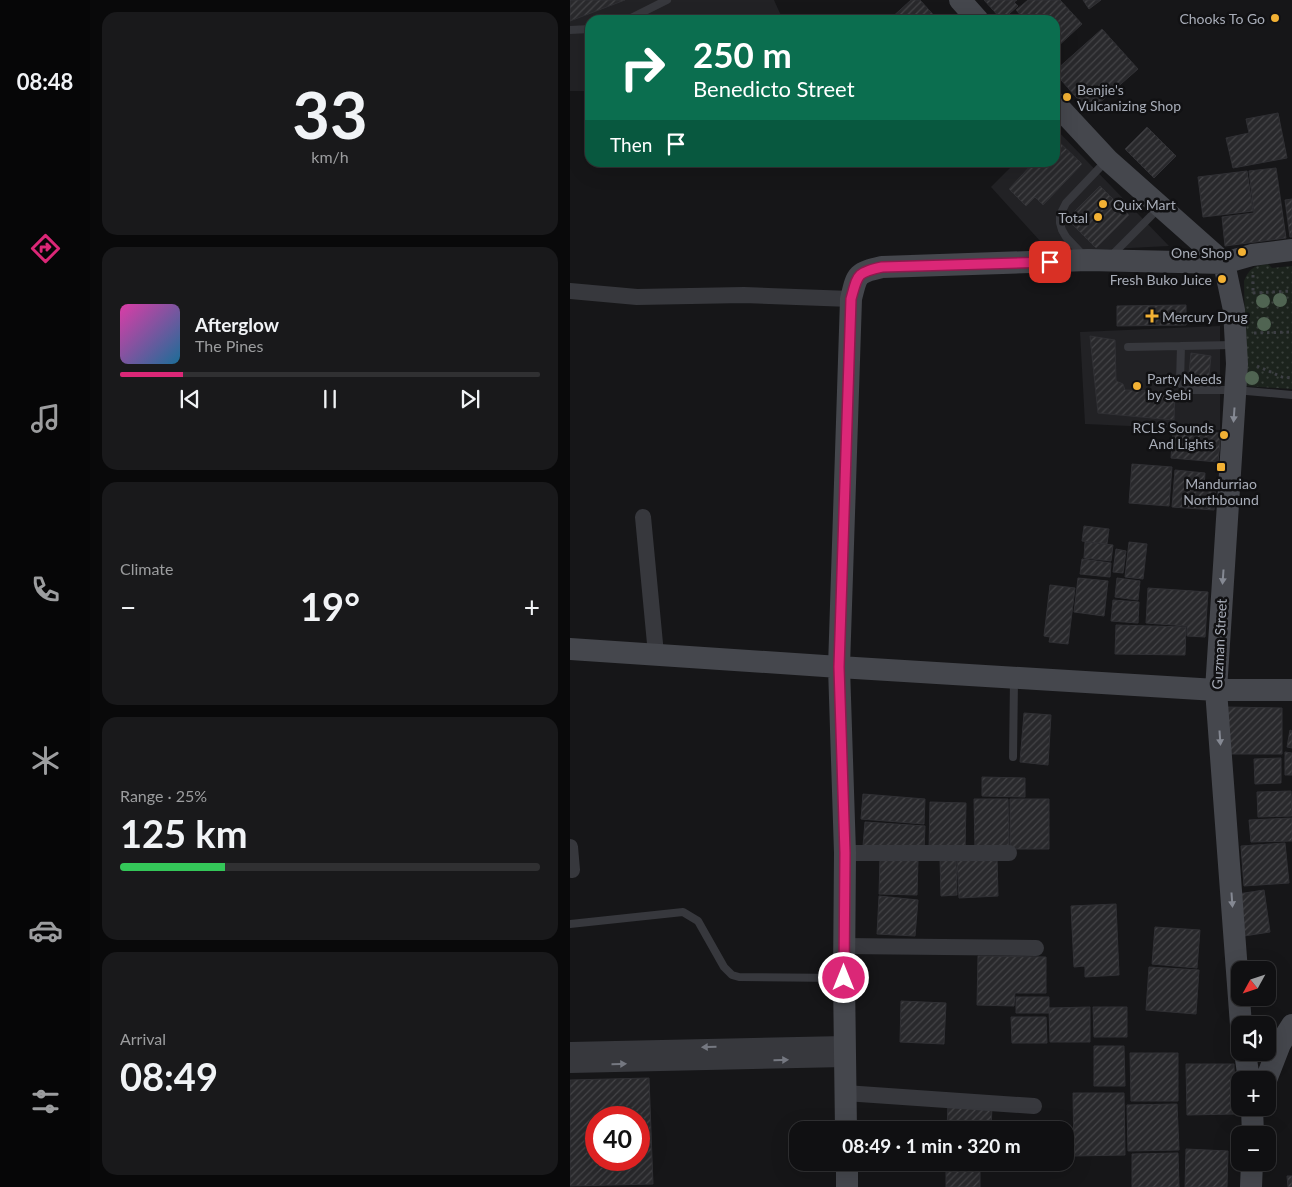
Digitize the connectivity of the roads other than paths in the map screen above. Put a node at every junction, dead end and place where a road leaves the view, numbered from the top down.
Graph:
1 (667, 0) edge
2 (960, 0) edge
3 (637, 15) edge
4 (974, 15) edge
5 (585, 28) edge
6 (570, 30) edge
7 (1060, 108) edge
8 (1108, 160) junction
9 (1160, 207) junction
10 (1292, 250) edge
11 (1097, 261) junction
12 (1224, 263) junction
13 (570, 291) edge
14 (851, 299) junction
15 (1181, 346) junction
16 (1128, 347) dead end
17 (1237, 347) junction
18 (1235, 390) junction
19 (1292, 395) edge
20 (643, 517) dead end
21 (570, 649) edge
22 (656, 654) junction
23 (839, 667) junction
24 (1014, 678) junction
25 (1216, 690) junction
26 (1292, 690) edge
27 (1013, 757) dead end
28 (570, 847) edge
29 (845, 853) junction
30 (1009, 853) dead end
31 (572, 870) dead end
32 (570, 924) edge
33 (844, 946) junction
34 (1036, 948) dead end
35 (844, 978) junction
36 (1240, 1016) edge
37 (1292, 1025) edge
38 (570, 1050) edge
39 (845, 1051) junction
40 (663, 1056) junction
41 (570, 1065) edge
42 (1270, 1071) edge
43 (845, 1093) junction
44 (1034, 1106) dead end
45 (846, 1121) edge
46 (846, 1171) edge
47 (1252, 1171) edge
48 (847, 1187) edge
49 (1251, 1187) edge

1 - 3 lane
2 - 4 street
5 - 6 lane
7 - 8 street
8 - 9 street
8 - 11 lane
9 - 11 lane
9 - 12 street
10 - 12 street
11 - 12 street
11 - 14 street
12 - 17 street, Guzman Street
13 - 14 street
14 - 23 street
15 - 16 lane
15 - 17 lane
15 - 18 lane
17 - 18 street, Guzman Street
18 - 19 lane
18 -> 25 street, Guzman Street
20 - 22 street
21 - 22 street
22 - 23 street
23 - 24 street
23 - 29 street
24 - 25 street
24 - 27 lane
25 - 26 street
25 -> 36 street, Guzman Street
28 - 31 street
29 - 30 street
29 - 33 street
32 - 35 lane
33 - 34 street
33 - 35 street
35 - 39 street
37 - 42 street
38 - 40 street
39 - 40 street
39 - 43 street
41 -> 40 street
43 - 44 street
43 - 45 street
46 - 48 street
47 - 49 street

